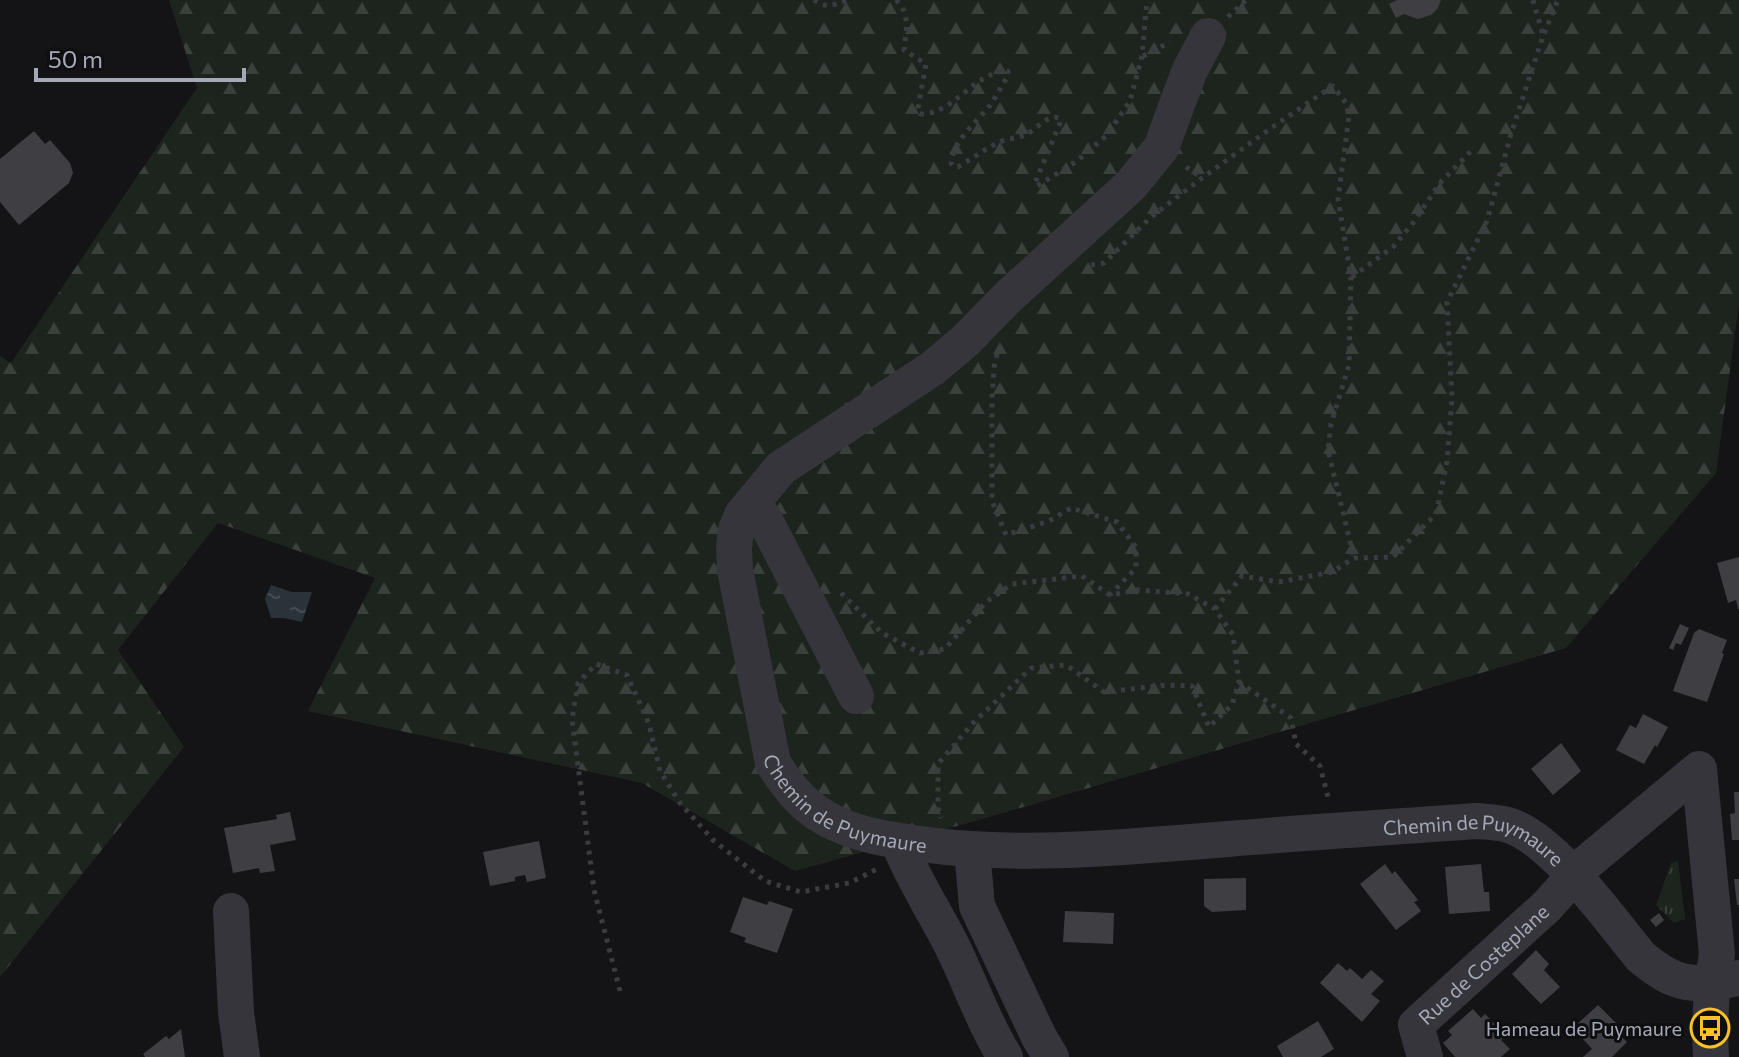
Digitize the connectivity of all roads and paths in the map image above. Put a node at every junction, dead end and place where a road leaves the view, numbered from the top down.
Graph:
1 (814, 0) edge
2 (847, 0) edge
3 (896, 0) edge
4 (1147, 0) edge
5 (1533, 0) edge
6 (1558, 0) edge
7 (1208, 36) dead end
8 (1543, 36) junction
9 (1471, 151) dead end
10 (1090, 265) dead end
11 (1351, 277) junction
12 (998, 353) dead end
13 (753, 502) junction
14 (1354, 558) junction
15 (836, 589) dead end
16 (1110, 595) junction
17 (1215, 609) junction
18 (1239, 682) junction
19 (856, 696) dead end
20 (1324, 831) junction
21 (963, 849) junction
22 (893, 853) junction
23 (1574, 877) junction
24 (231, 911) dead end
25 (1726, 980) edge
26 (620, 991) dead end
27 (242, 1057) edge
28 (1005, 1057) edge
29 (1051, 1057) edge
30 (1425, 1057) edge
31 (1711, 1057) edge

1 - 2 path
3 - 4 path
5 - 8 path
6 - 8 path
7 - 13 street, Chemin de Puymaure
8 - 14 path
9 - 11 path
10 - 11 path
11 - 14 path
12 - 16 path
13 - 19 street
13 - 22 street, Chemin de Puymaure
14 - 17 path
15 - 16 path
16 - 17 path
17 - 18 path
18 - 20 path
18 - 21 path
20 - 21 street, Chemin de Puymaure
20 - 23 street, Chemin de Puymaure
21 - 22 street, Chemin de Puymaure
21 - 29 street
22 - 26 path
22 - 28 street
23 - 25 street, Chemin de Puymaure
23 - 25 street
23 - 30 street, Rue de Costeplane
24 - 27 street
25 - 31 street

